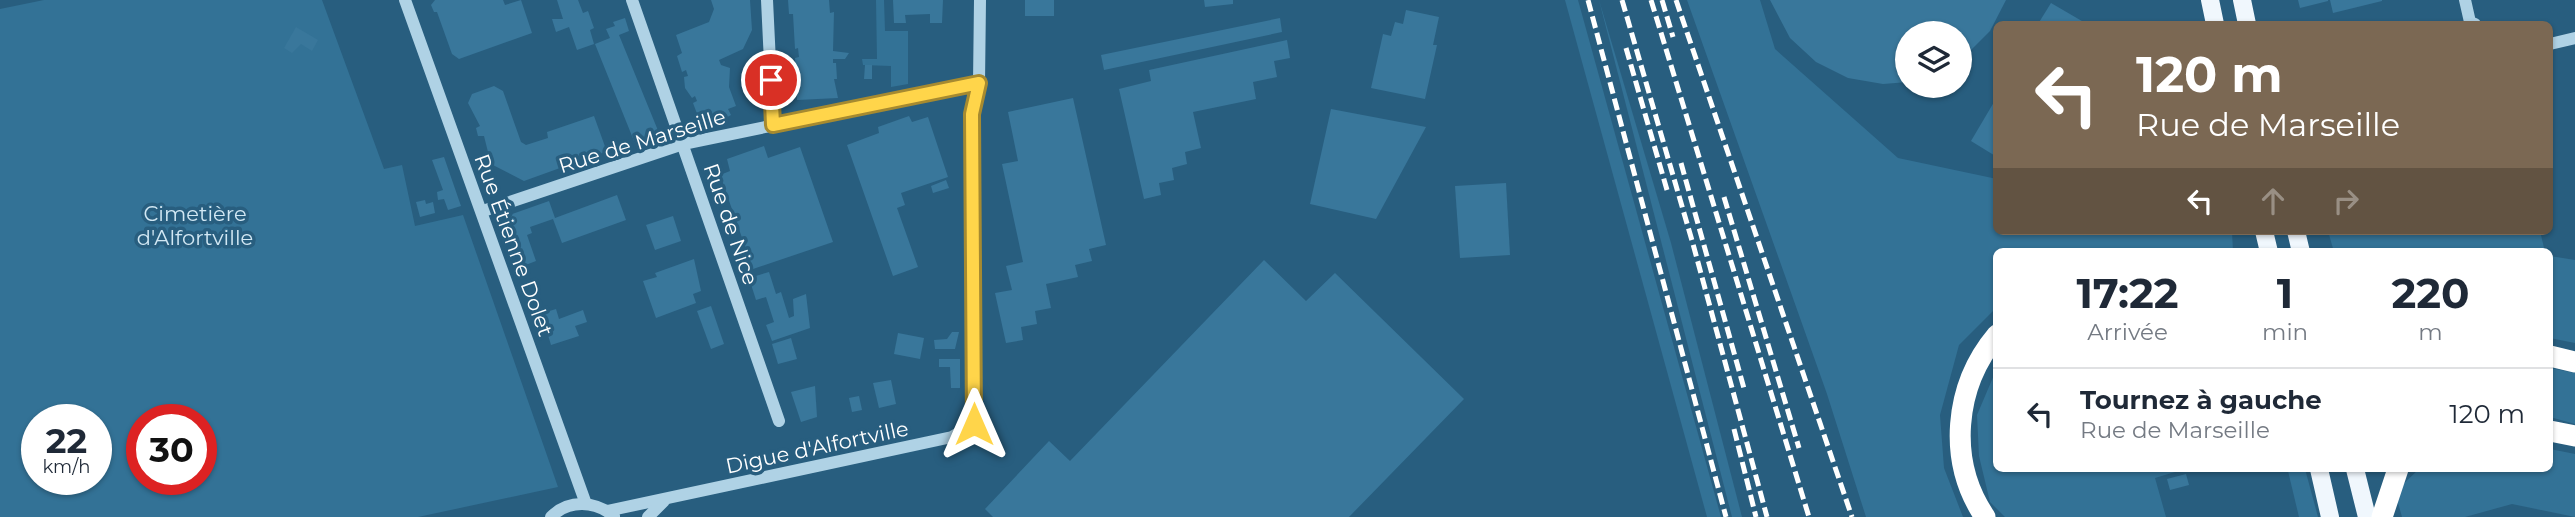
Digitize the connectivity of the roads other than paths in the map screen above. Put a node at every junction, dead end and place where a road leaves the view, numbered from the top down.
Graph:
1 (405, 0) edge
2 (632, 0) edge
3 (767, 0) edge
4 (979, 0) edge
5 (2210, 0) edge
6 (2242, 0) edge
7 (2465, 0) edge
8 (2214, 21) edge
9 (2246, 21) edge
10 (2470, 21) edge
11 (2575, 38) edge
12 (2553, 43) edge
13 (979, 83) junction
14 (773, 125) junction
15 (683, 144) junction
16 (484, 211) junction
17 (1993, 341) edge
18 (2553, 357) edge
19 (2575, 362) edge
20 (779, 421) dead end
21 (2553, 432) edge
22 (2575, 436) edge
23 (2356, 472) edge
24 (2397, 472) edge
25 (2320, 473) edge
26 (664, 500) junction
27 (586, 504) junction
28 (612, 514) edge
29 (551, 517) edge
30 (648, 517) edge
31 (1985, 517) edge
32 (2330, 517) edge
33 (2367, 517) edge
34 (2382, 517) edge

1 - 16 street, Rue Étienne Dolet
2 - 15 street, Rue de Nice
3 - 14 street
4 - 13 street
5 - 8 main road
6 - 9 main road
7 - 10 street
11 - 12 street
13 - 14 street, Rue de Marseille
13 - 26 street, Digue d'Alfortville
14 - 15 street, Rue de Marseille
15 - 16 street, Rue de Marseille
15 - 20 street, Rue de Nice
16 - 27 street, Rue Étienne Dolet
17 - 31 highway
18 - 19 highway
21 - 22 highway
23 - 33 main road
24 - 34 highway
25 - 32 main road
26 - 28 street, Digue d'Alfortville
26 - 30 street
27 - 28 street
27 - 29 street

